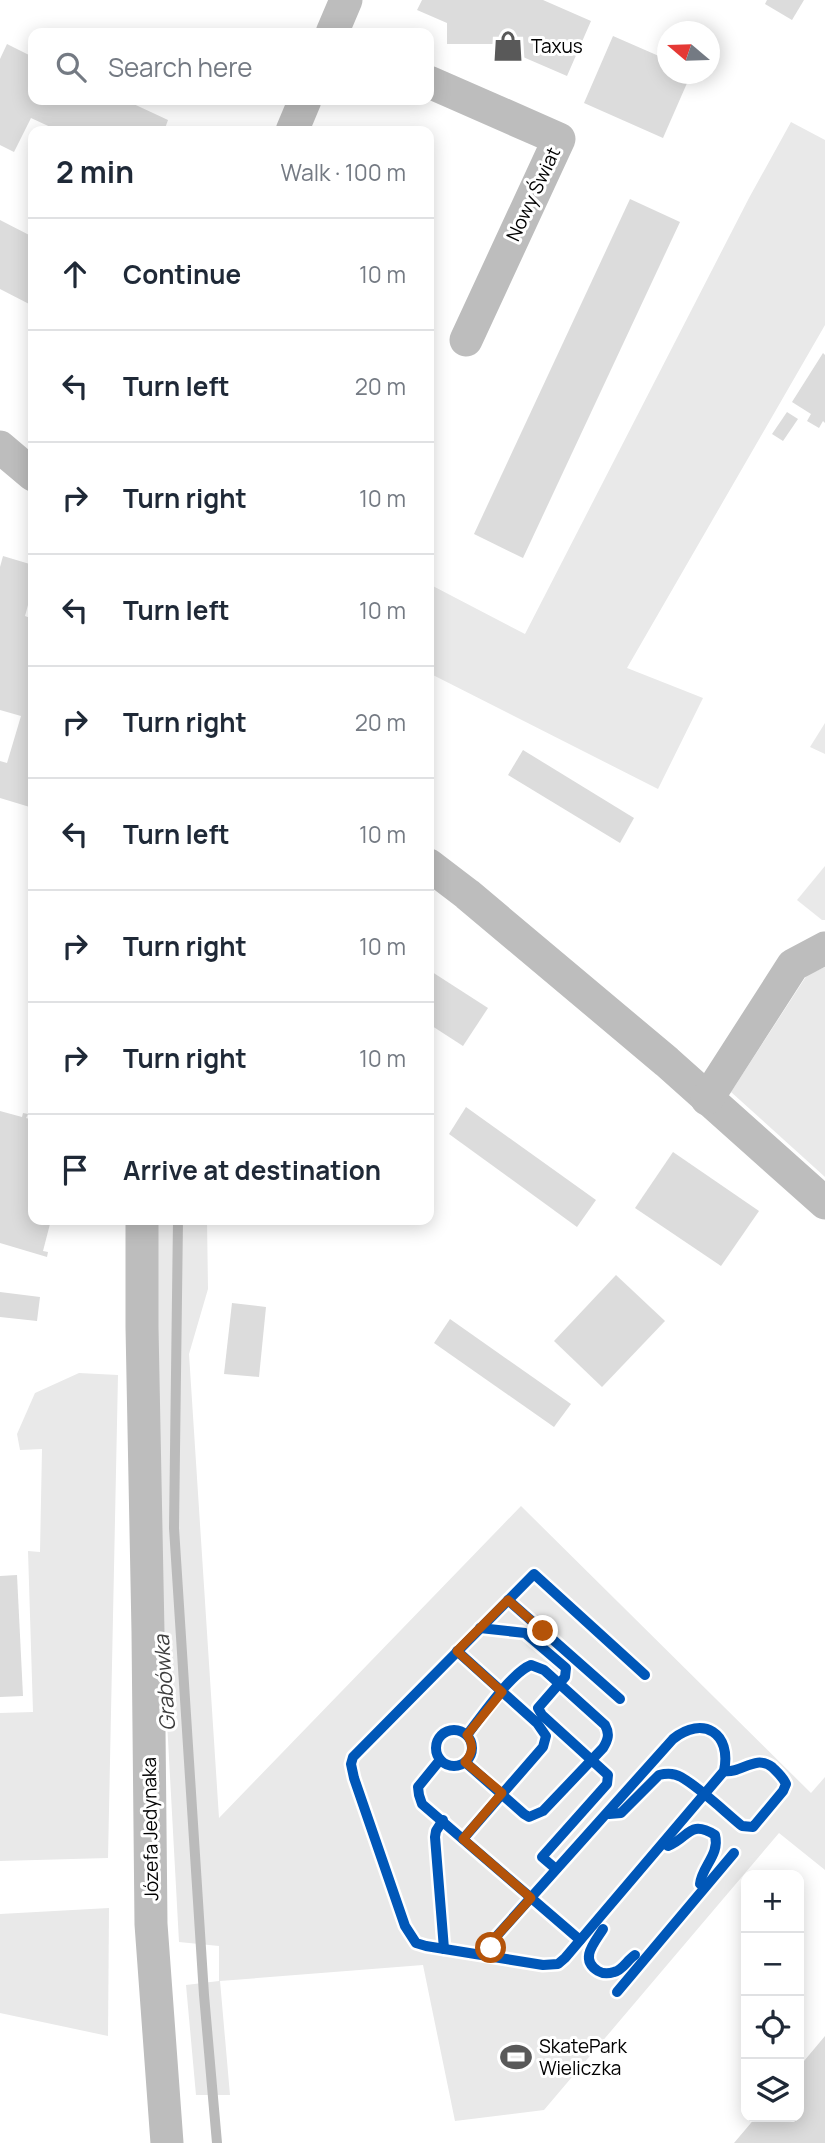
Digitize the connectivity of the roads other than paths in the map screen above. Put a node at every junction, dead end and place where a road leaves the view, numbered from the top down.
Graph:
1 (346, 0) edge
2 (334, 28) edge
3 (434, 84) edge
4 (303, 105) edge
5 (294, 126) edge
6 (466, 340) dead end
7 (0, 447) edge
8 (28, 471) edge
9 (434, 869) edge
10 (825, 948) edge
11 (707, 1099) junction
12 (825, 1203) edge
13 (142, 1225) edge
14 (167, 2143) edge

1 - 2 street
3 - 6 street, Nowy Świat
4 - 5 street
7 - 8 street
9 - 11 street
10 - 11 street
11 - 12 street
13 - 14 street, Józefa Jedynaka

